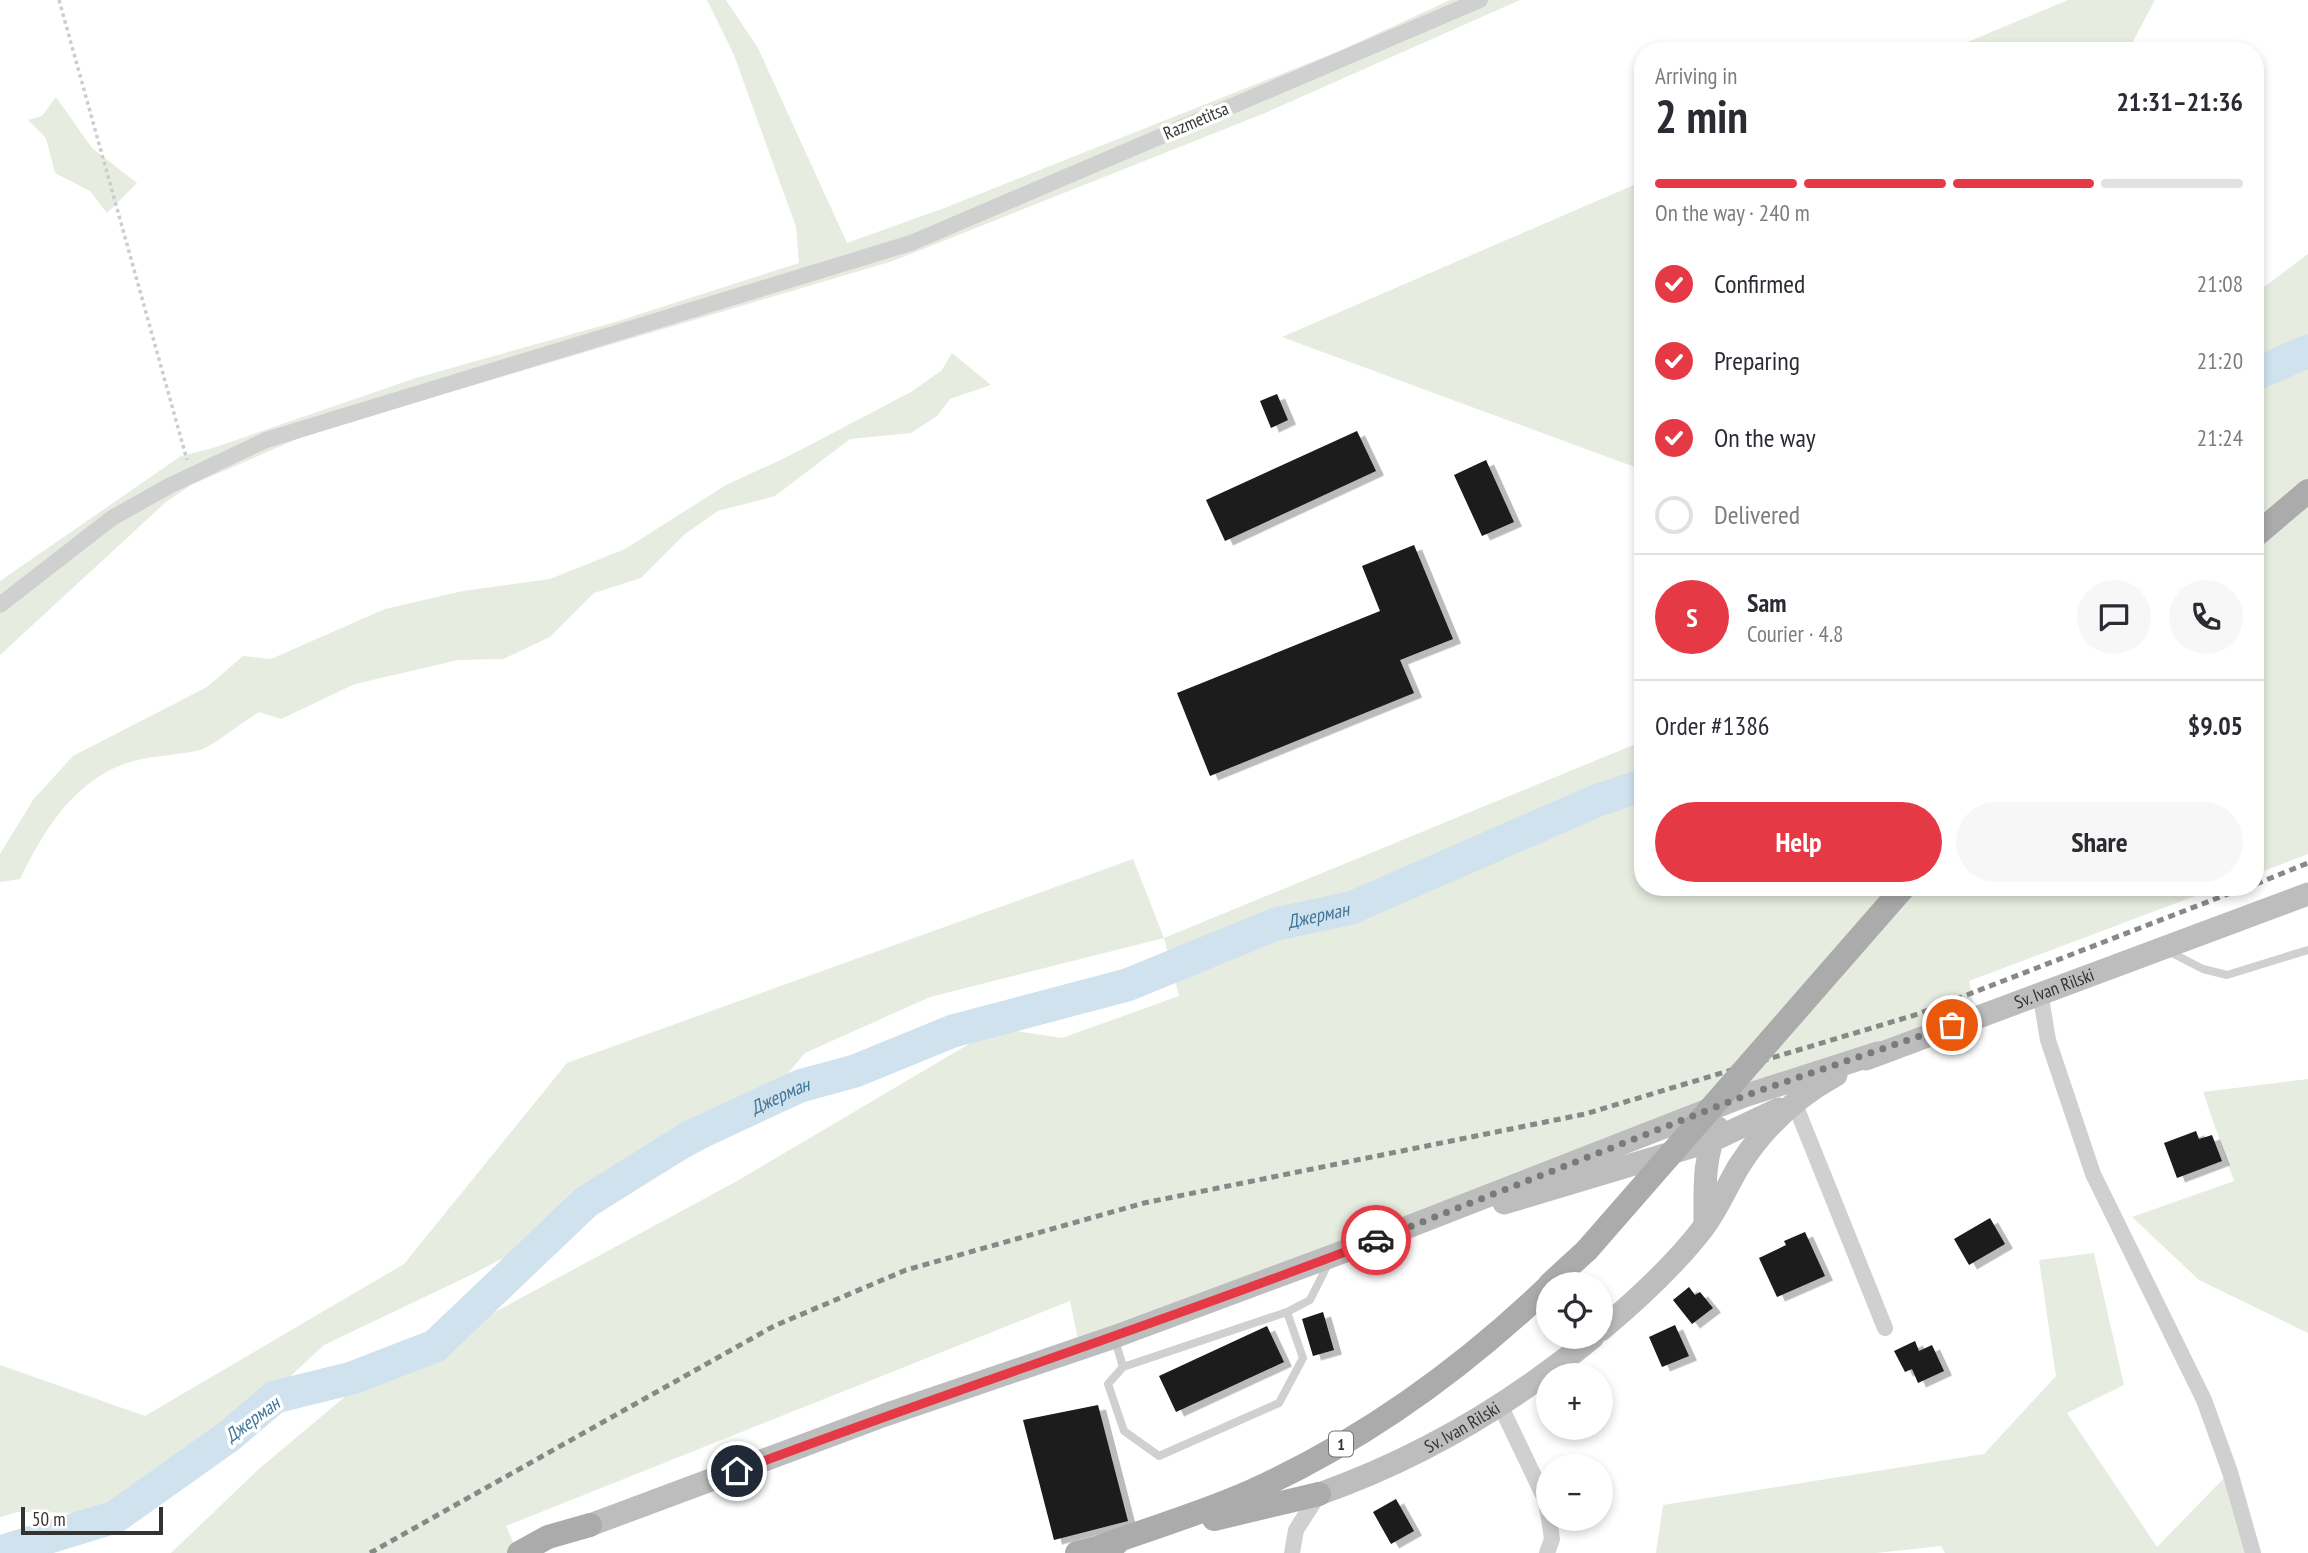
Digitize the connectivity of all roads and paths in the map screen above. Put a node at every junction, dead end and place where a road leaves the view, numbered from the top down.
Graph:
1 (59, 0) edge
2 (1480, 0) edge
3 (191, 476) junction
4 (2308, 491) edge
5 (2264, 529) edge
6 (0, 605) edge
7 (2308, 894) edge
8 (1896, 896) edge
9 (2162, 948) junction
10 (2308, 950) edge
11 (2040, 992) junction
12 (1878, 1053) junction
13 (1744, 1096) junction
14 (1794, 1102) junction
15 (1711, 1140) junction
16 (1705, 1225) junction
17 (1367, 1243) junction
18 (1331, 1257) junction
19 (1564, 1272) edge
20 (1536, 1298) edge
21 (1287, 1311) junction
22 (1613, 1319) edge
23 (1885, 1328) dead end
24 (1114, 1337) junction
25 (1576, 1349) edge
26 (1123, 1367) junction
27 (1501, 1407) junction
28 (1327, 1452) junction
29 (1536, 1480) edge
30 (1318, 1494) junction
31 (590, 1525) junction
32 (1551, 1531) edge
33 (1102, 1546) junction
34 (519, 1553) edge
35 (557, 1553) edge
36 (1077, 1553) edge
37 (1292, 1553) edge
38 (1547, 1553) edge
39 (2253, 1553) edge

1 - 3 path
2 - 3 street, Razmetitsa
3 - 6 street, Razmetitsa
4 - 5 main road
7 - 9 street, Sv. Ivan Rilski
8 - 19 main road, 1, bridge
9 - 10 lane
9 - 11 street, Sv. Ivan Rilski
11 - 12 street, Sv. Ivan Rilski
11 - 39 street
12 - 13 street
12 - 14 street, Sv. Ivan Rilski
13 - 15 street
13 - 17 street
14 - 15 street
14 - 16 street, Sv. Ivan Rilski
14 - 23 street
15 - 16 street
15 - 17 street
16 - 22 street, Sv. Ivan Rilski
17 - 18 street
18 - 21 lane
18 - 24 street
20 - 28 main road, 1
21 - 26 lane
21 - 26 lane
24 - 26 lane
24 - 31 street
25 - 27 street, Sv. Ivan Rilski
27 - 29 street
27 - 30 street, Sv. Ivan Rilski
28 - 30 main road
28 - 33 main road, 1
30 - 33 main road
30 - 37 street
31 - 34 main road
31 - 35 main road
32 - 38 street
33 - 36 main road, 1

